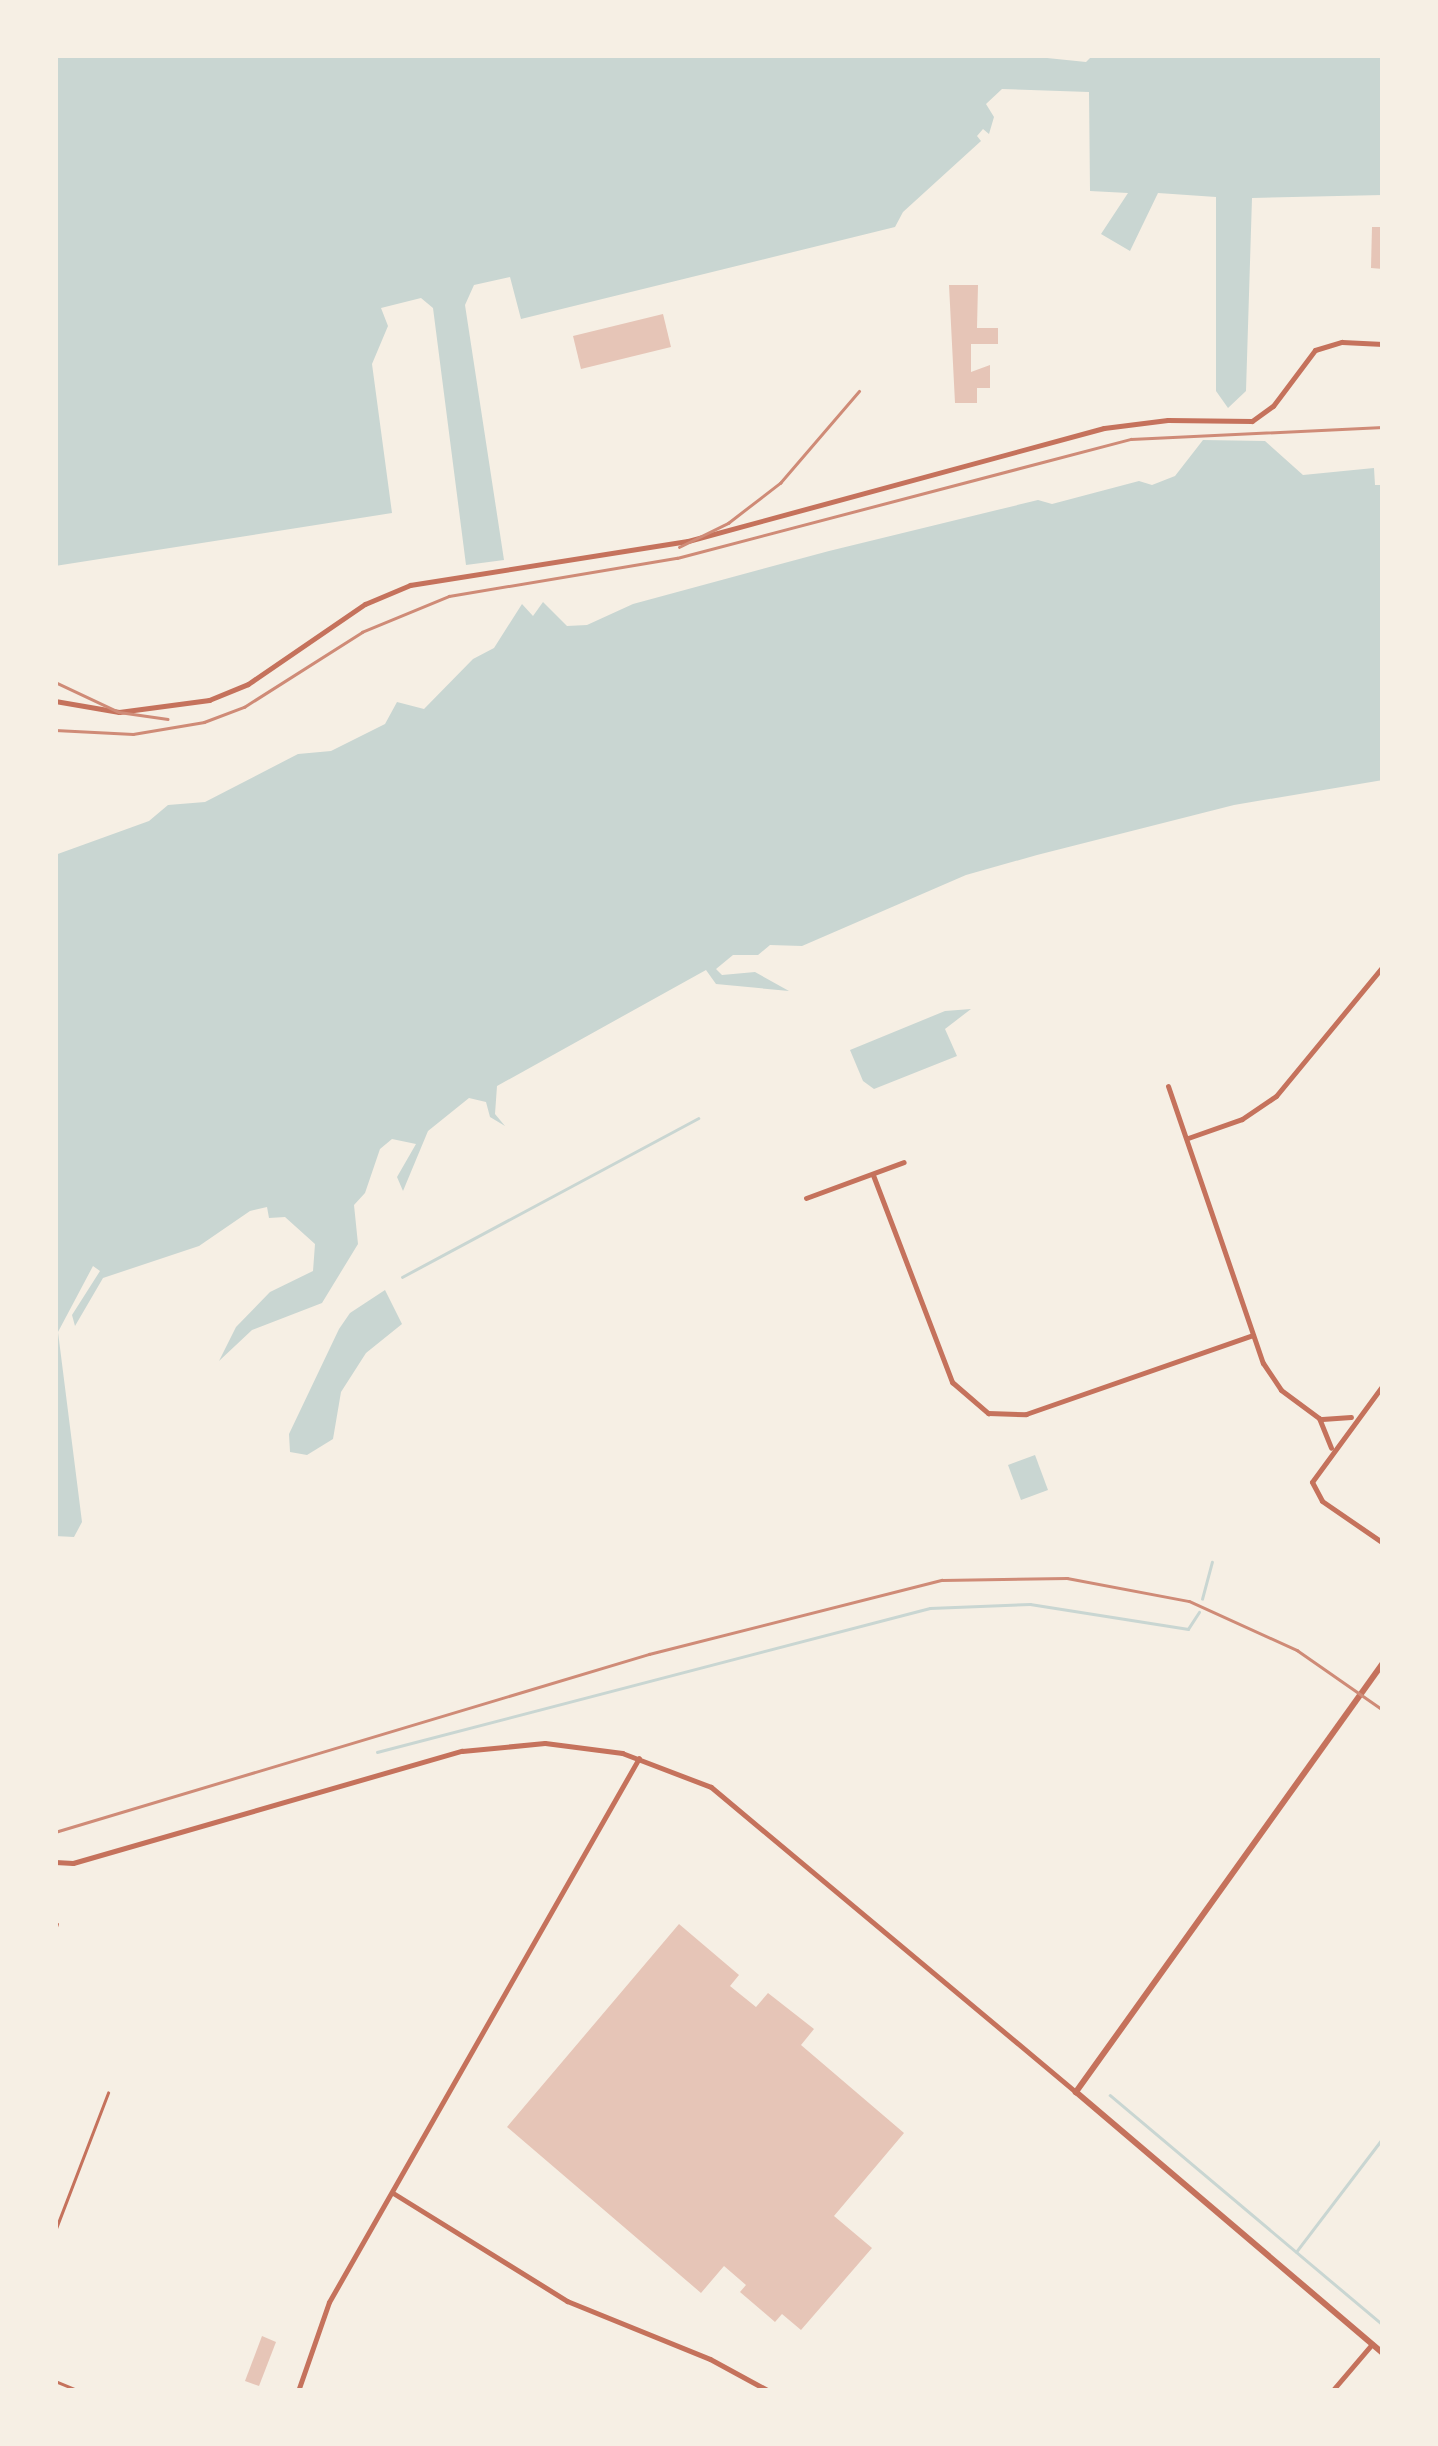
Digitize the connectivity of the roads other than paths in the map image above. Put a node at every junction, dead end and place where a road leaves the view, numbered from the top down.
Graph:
1 (1383, 344) edge
2 (55, 701) edge
3 (1383, 966) edge
4 (1168, 1086) dead end
5 (1188, 1138) junction
6 (904, 1162) dead end
7 (873, 1175) junction
8 (806, 1198) dead end
9 (1253, 1335) junction
10 (1383, 1385) edge
11 (1354, 1416) junction
12 (1320, 1418) junction
13 (1330, 1448) junction
14 (1383, 1542) edge
15 (1383, 1663) edge
16 (639, 1758) junction
17 (55, 1862) edge
18 (57, 1924) edge
19 (55, 1930) edge
20 (1076, 2092) junction
21 (108, 2093) dead end
22 (393, 2193) junction
23 (55, 2231) edge
24 (1372, 2344) junction
25 (1383, 2353) edge
26 (55, 2381) edge
27 (80, 2391) edge
28 (298, 2391) edge
29 (769, 2391) edge
30 (1332, 2391) edge

1 - 2 street
3 - 5 street
4 - 5 street
5 - 9 street
6 - 7 street
7 - 8 street
7 - 9 street
9 - 12 street
10 - 11 street
11 - 12 street
11 - 13 street
12 - 13 street
13 - 14 street
15 - 20 street
16 - 17 street
16 - 20 street
16 - 22 street
18 - 19 lane
20 - 24 street
21 - 23 lane
22 - 28 street
22 - 29 street
24 - 25 street
24 - 30 street
26 - 27 lane

